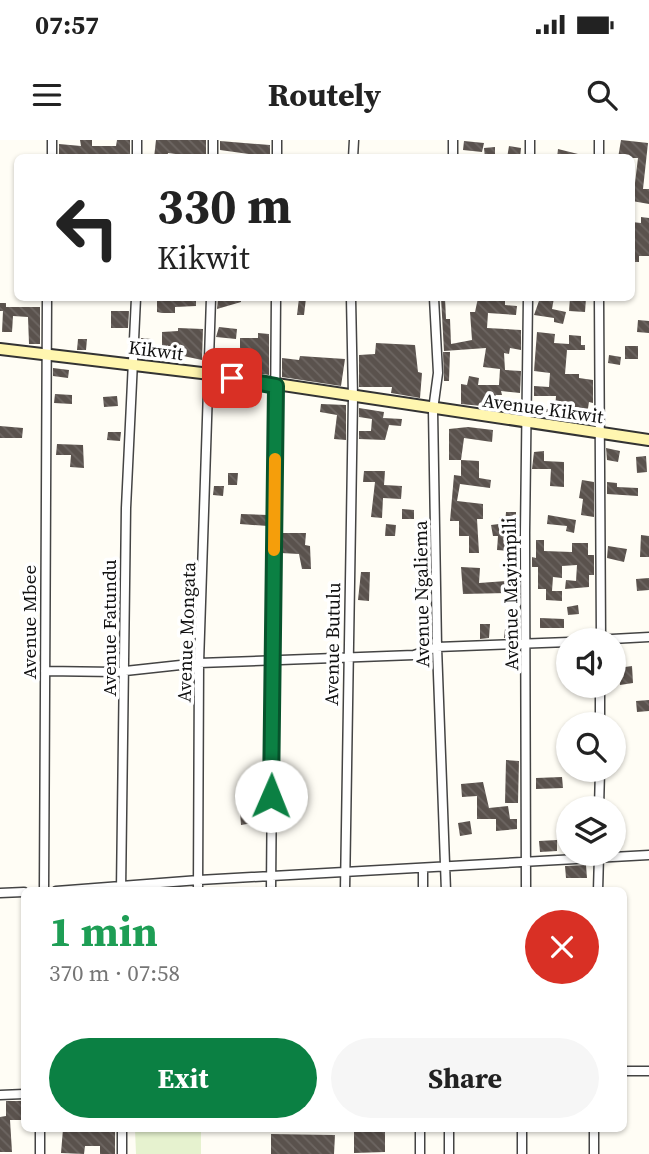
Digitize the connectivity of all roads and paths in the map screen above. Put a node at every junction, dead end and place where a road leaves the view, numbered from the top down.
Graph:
1 (47, 301) edge
2 (136, 301) edge
3 (211, 301) edge
4 (276, 301) edge
5 (351, 301) edge
6 (434, 301) edge
7 (528, 301) edge
8 (599, 301) edge
9 (0, 348) edge
10 (46, 353) junction
11 (133, 365) junction
12 (210, 374) junction
13 (276, 386) junction
14 (353, 397) junction
15 (433, 410) junction
16 (527, 422) junction
17 (600, 434) junction
18 (649, 440) edge
19 (601, 628) edge
20 (649, 637) edge
21 (626, 638) edge
22 (556, 642) edge
23 (527, 643) junction
24 (437, 647) junction
25 (346, 658) junction
26 (272, 660) junction
27 (200, 663) junction
28 (126, 670) junction
29 (45, 671) junction
30 (626, 855) edge
31 (649, 855) edge
32 (556, 860) edge
33 (527, 862) junction
34 (599, 866) edge
35 (446, 867) junction
36 (423, 868) junction
37 (345, 873) junction
38 (271, 877) junction
39 (199, 880) junction
40 (44, 887) edge
41 (121, 887) edge
42 (138, 887) edge
43 (198, 887) edge
44 (271, 887) edge
45 (345, 887) edge
46 (423, 887) edge
47 (446, 887) edge
48 (526, 887) edge
49 (598, 887) edge
50 (21, 892) edge
51 (0, 893) edge
52 (627, 1071) edge
53 (649, 1071) edge
54 (21, 1094) edge
55 (0, 1095) edge
56 (40, 1132) edge
57 (122, 1132) edge
58 (420, 1132) edge
59 (449, 1132) edge
60 (522, 1132) edge
61 (594, 1132) edge
62 (40, 1154) edge
63 (122, 1154) edge
64 (420, 1154) edge
65 (449, 1154) edge
66 (522, 1154) edge
67 (594, 1154) edge

1 - 10 street, Avenue Mbee
2 - 11 street, Avenue Fatundu
3 - 12 street, Avenue Mongata
4 - 13 street
5 - 14 street, Avenue Butulu
6 - 15 street, Avenue Ngaliema
7 - 16 street, Avenue Mayimpili
8 - 17 street
9 - 10 main road, Kikwit
10 - 11 main road, Kikwit
10 - 29 street, Avenue Mbee
11 - 12 main road, Kikwit
11 - 28 street, Avenue Fatundu
12 - 13 main road, Kikwit
12 - 27 street, Avenue Mongata
13 - 14 main road, Kikwit
13 - 26 street
14 - 15 main road, Kikwit
14 - 25 street, Avenue Butulu
15 - 16 main road, Avenue Kikwit
15 - 24 street, Avenue Ngaliema
16 - 17 main road, Avenue Kikwit
16 - 23 street, Avenue Mayimpili
17 - 18 main road, Avenue Kikwit
17 - 19 street
20 - 21 street
22 - 23 street
23 - 24 street
23 - 33 street, Avenue Mayimpili
24 - 25 street
24 - 35 street, Avenue Ngaliema
25 - 26 street
25 - 37 street, Avenue Butulu
26 - 27 street
26 - 38 street
27 - 28 street
27 - 39 street, Avenue Mongata
28 - 29 street
28 - 41 street, Avenue Fatundu
29 - 40 street, Avenue Mbee
30 - 31 street
32 - 33 street
33 - 35 street
33 - 48 street, Avenue Mayimpili
34 - 49 street
35 - 36 street
35 - 47 street, Avenue Ngaliema
36 - 37 street
36 - 46 street
37 - 38 street
37 - 45 street, Avenue Butulu
38 - 39 street
38 - 44 street
39 - 42 street
39 - 43 street, Avenue Mongata
50 - 51 street
52 - 53 street
54 - 55 street
56 - 62 street
57 - 63 street
58 - 64 street
59 - 65 street
60 - 66 street
61 - 67 street

